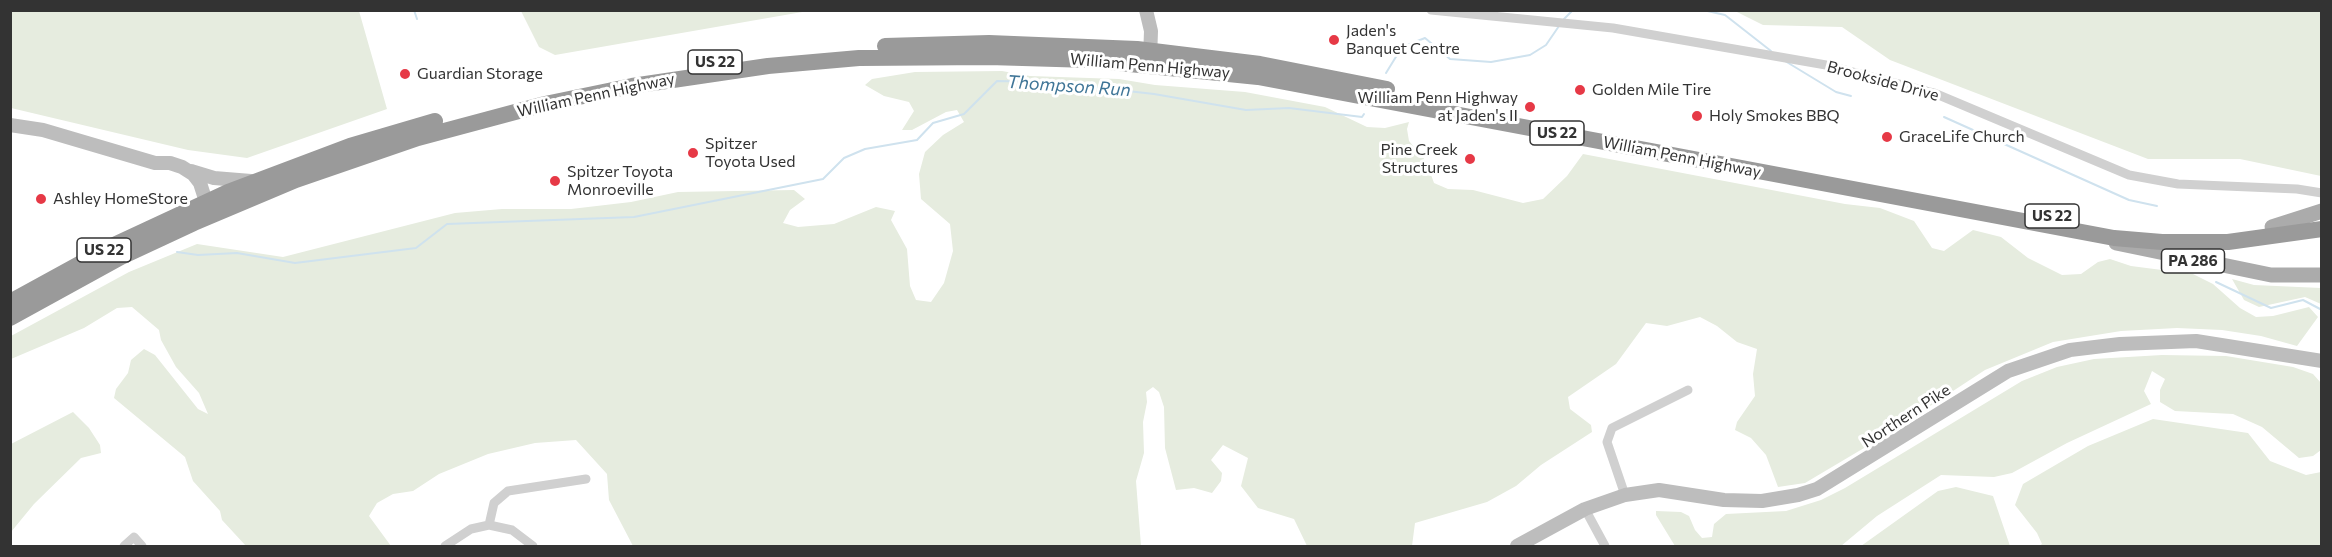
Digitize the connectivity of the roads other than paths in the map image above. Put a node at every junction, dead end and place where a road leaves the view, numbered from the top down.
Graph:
1 (1146, 10) edge
2 (1431, 10) edge
3 (1150, 58) junction
4 (10, 125) edge
5 (155, 163) junction
6 (188, 170) junction
7 (256, 180) junction
8 (2322, 193) edge
9 (206, 207) junction
10 (2322, 211) edge
11 (2322, 219) edge
12 (2272, 227) junction
13 (2322, 229) edge
14 (2067, 230) junction
15 (2322, 275) edge
16 (10, 302) edge
17 (10, 318) edge
18 (2322, 361) edge
19 (1688, 390) dead end
20 (586, 479) dead end
21 (1625, 495) junction
22 (1585, 509) junction
23 (489, 525) junction
24 (124, 546) edge
25 (142, 546) edge
26 (445, 546) edge
27 (533, 546) edge
28 (1517, 546) edge
29 (1605, 546) edge

1 - 3 main road
2 - 8 street, Brookside Drive
3 - 7 highway, William Penn Highway / US 22
3 - 9 highway, William Penn Highway / US 22
3 - 12 highway, William Penn Highway / US 22
3 - 14 highway, William Penn Highway / US 22
4 - 5 main road
5 - 6 main road
5 - 9 main road
6 - 7 main road
6 - 9 main road
7 - 9 highway, William Penn Highway / US 22
9 - 16 highway, William Penn Highway / US 22
9 - 17 highway, William Penn Highway / US 22
10 - 12 main road
11 - 12 highway, William Penn Highway / US 22
13 - 14 highway, William Penn Highway / US 22
14 - 15 main road, PA 286
18 - 21 main road, Northern Pike
19 - 21 street
20 - 23 street
21 - 22 main road, Northern Pike
22 - 28 main road, Northern Pike
22 - 29 street
23 - 26 street
23 - 27 street
24 - 25 street

